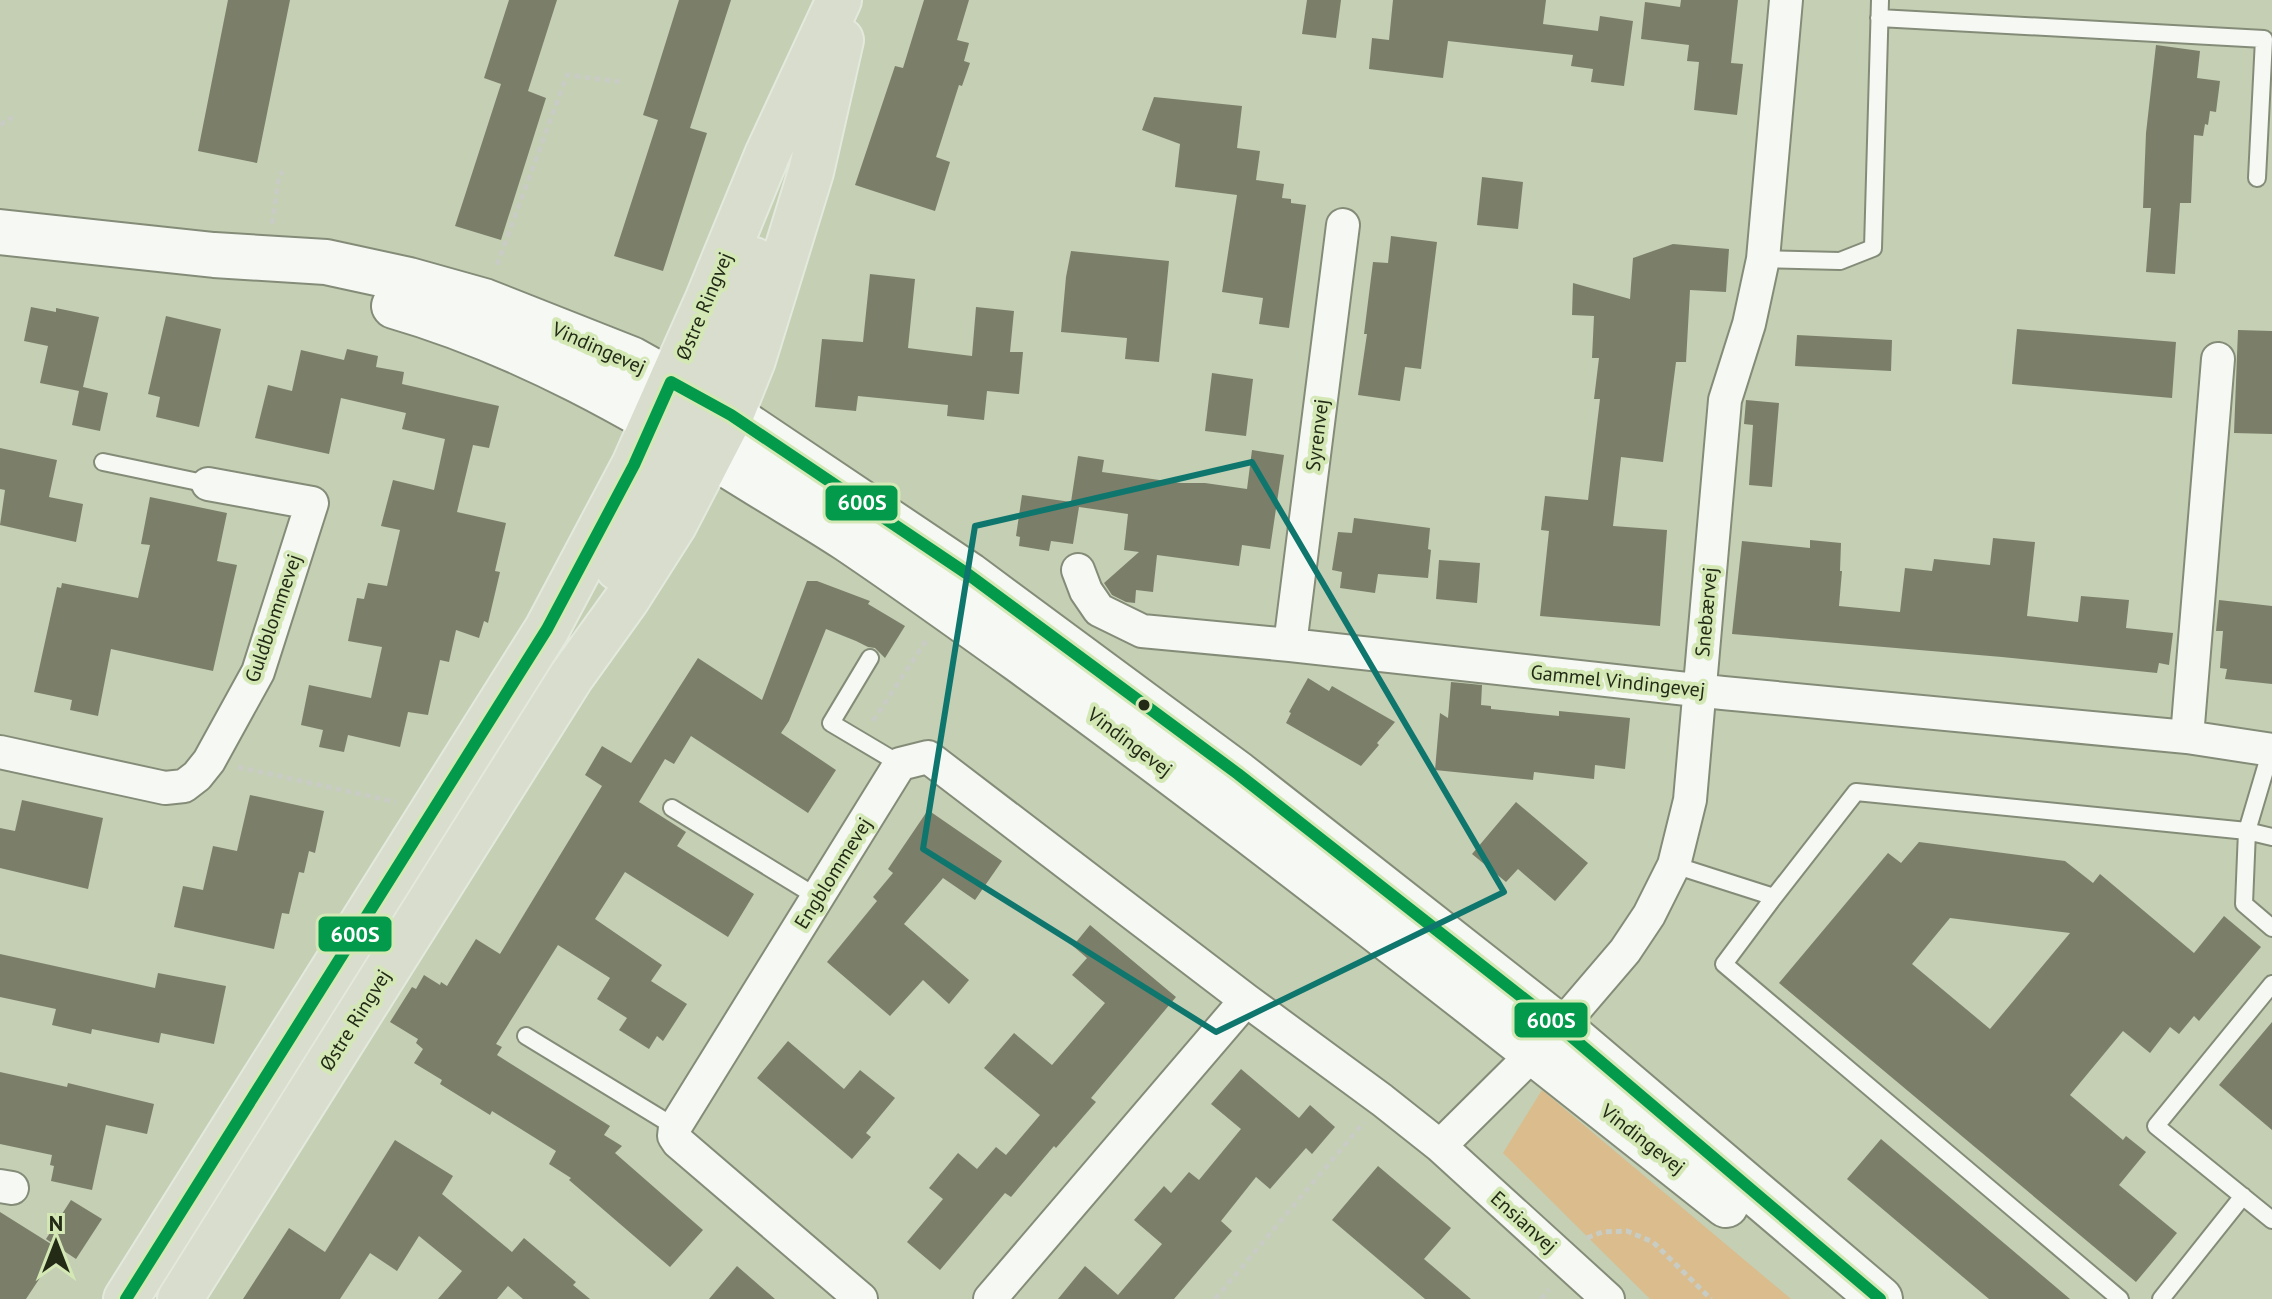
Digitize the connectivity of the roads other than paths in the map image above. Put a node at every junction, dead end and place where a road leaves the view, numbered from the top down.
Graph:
1 (839, 0) edge
2 (850, 0) edge
3 (1786, 0) edge
4 (1880, 0) edge
5 (1879, 18) junction
6 (2257, 178) dead end
7 (1343, 225) dead end
8 (0, 232) edge
9 (214, 255) junction
10 (1763, 259) junction
11 (2218, 359) dead end
12 (700, 398) junction
13 (682, 438) junction
14 (103, 462) dead end
15 (208, 484) joint
16 (1078, 570) dead end
17 (1290, 645) junction
18 (870, 658) dead end
19 (1700, 690) junction
20 (2187, 737) junction
21 (2272, 750) edge
22 (0, 752) edge
23 (900, 764) junction
24 (672, 808) dead end
25 (2247, 831) junction
26 (2272, 837) edge
27 (1674, 865) junction
28 (817, 897) junction
29 (1774, 897) junction
30 (2272, 928) edge
31 (2272, 984) edge
32 (1246, 1000) junction
33 (526, 1036) dead end
34 (1548, 1040) junction
35 (675, 1127) junction
36 (1440, 1146) junction
37 (2243, 1196) junction
38 (2272, 1220) edge
39 (126, 1299) edge
40 (180, 1299) edge
41 (861, 1299) edge
42 (990, 1299) edge
43 (1608, 1299) edge
44 (1842, 1299) edge
45 (1880, 1299) edge
46 (2120, 1299) edge
47 (2161, 1299) edge

1 - 12 main road, Østre Ringvej
2 - 12 main road, Østre Ringvej
3 - 10 street, Snebærvej
4 - 5 lane
5 - 6 lane
5 - 10 lane
7 - 17 street, Syrenvej
8 - 9 main road, Vindingevej
9 - 12 main road, Vindingevej
9 - 13 main road, Vindingevej
10 - 19 street, Snebærvej
11 - 20 street
12 - 13 main road, Østre Ringvej
12 - 13 main road, Østre Ringvej
12 - 34 main road, Vindingevej
13 - 34 main road, Vindingevej
13 - 39 main road, Østre Ringvej
13 - 40 main road, Østre Ringvej
14 - 15 lane, Guldblommevej
15 - 22 street, Guldblommevej
16 - 17 street, Gammel Vindingevej
17 - 19 street, Gammel Vindingevej
18 - 23 lane
19 - 20 street, Gammel Vindingevej
19 - 27 street, Snebærvej
20 - 21 street, Gammel Vindingevej
21 - 25 lane, Gammel Vindingevej
23 - 28 street, Engblommevej
23 - 32 street
24 - 28 lane
25 - 26 lane
25 - 29 lane
25 - 30 lane, Gammel Vindingevej
27 - 29 lane
27 - 34 street, Snebærvej
28 - 35 street, Engblommevej
29 - 46 lane
31 - 37 lane
32 - 36 street
32 - 42 street
33 - 35 lane
34 - 36 street
34 - 44 main road, Vindingevej
34 - 45 main road, Vindingevej
35 - 41 street
36 - 43 street, Ensianvej
37 - 38 lane
37 - 47 lane

